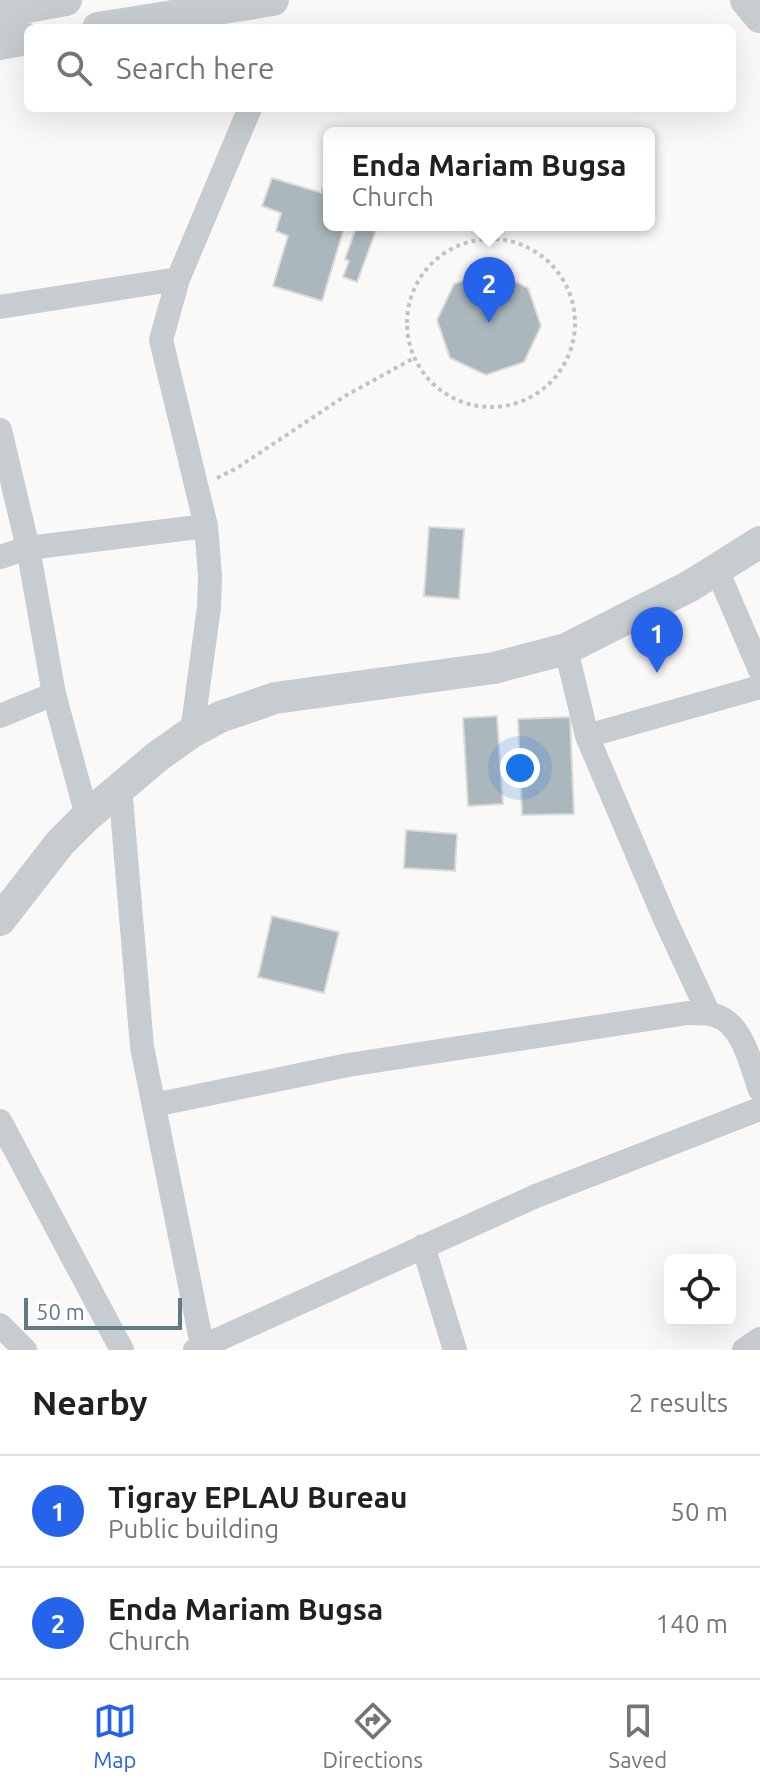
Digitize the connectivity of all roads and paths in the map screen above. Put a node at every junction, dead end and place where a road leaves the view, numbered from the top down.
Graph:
1 (66, 0) edge
2 (273, 0) edge
3 (746, 0) edge
4 (0, 12) edge
5 (760, 17) edge
6 (123, 24) edge
7 (24, 40) edge
8 (0, 44) edge
9 (248, 112) edge
10 (178, 279) junction
11 (0, 307) edge
12 (414, 358) junction
13 (0, 430) edge
14 (196, 487) junction
15 (206, 526) junction
16 (760, 542) edge
17 (28, 548) junction
18 (0, 557) edge
19 (717, 570) junction
20 (566, 649) junction
21 (760, 670) edge
22 (760, 687) edge
23 (54, 694) junction
24 (0, 716) edge
25 (192, 732) junction
26 (587, 736) junction
27 (120, 786) junction
28 (87, 816) junction
29 (0, 920) edge
30 (709, 1014) junction
31 (760, 1090) edge
32 (154, 1105) junction
33 (760, 1109) edge
34 (0, 1121) edge
35 (423, 1246) junction
36 (0, 1325) edge
37 (760, 1339) edge
38 (200, 1349) edge
39 (25, 1350) edge
40 (122, 1350) edge
41 (455, 1350) edge
42 (744, 1350) edge

1 - 4 street
2 - 6 street
3 - 5 street
7 - 8 street
9 - 10 street
10 - 11 street
10 - 14 street
12 - 12 path
12 - 14 path
13 - 17 street
14 - 15 street
15 - 17 street
15 - 25 street
16 - 19 street
17 - 18 street
17 - 23 street
19 - 20 street
19 - 21 street
20 - 25 street
20 - 26 street
22 - 26 street
23 - 24 street
23 - 28 street
25 - 27 street
26 - 30 street
27 - 28 street
27 - 32 street
28 - 29 street
30 - 31 street
30 - 32 street
32 - 38 street
33 - 35 street
34 - 40 street
35 - 38 street
35 - 41 street
36 - 39 street
37 - 42 street

